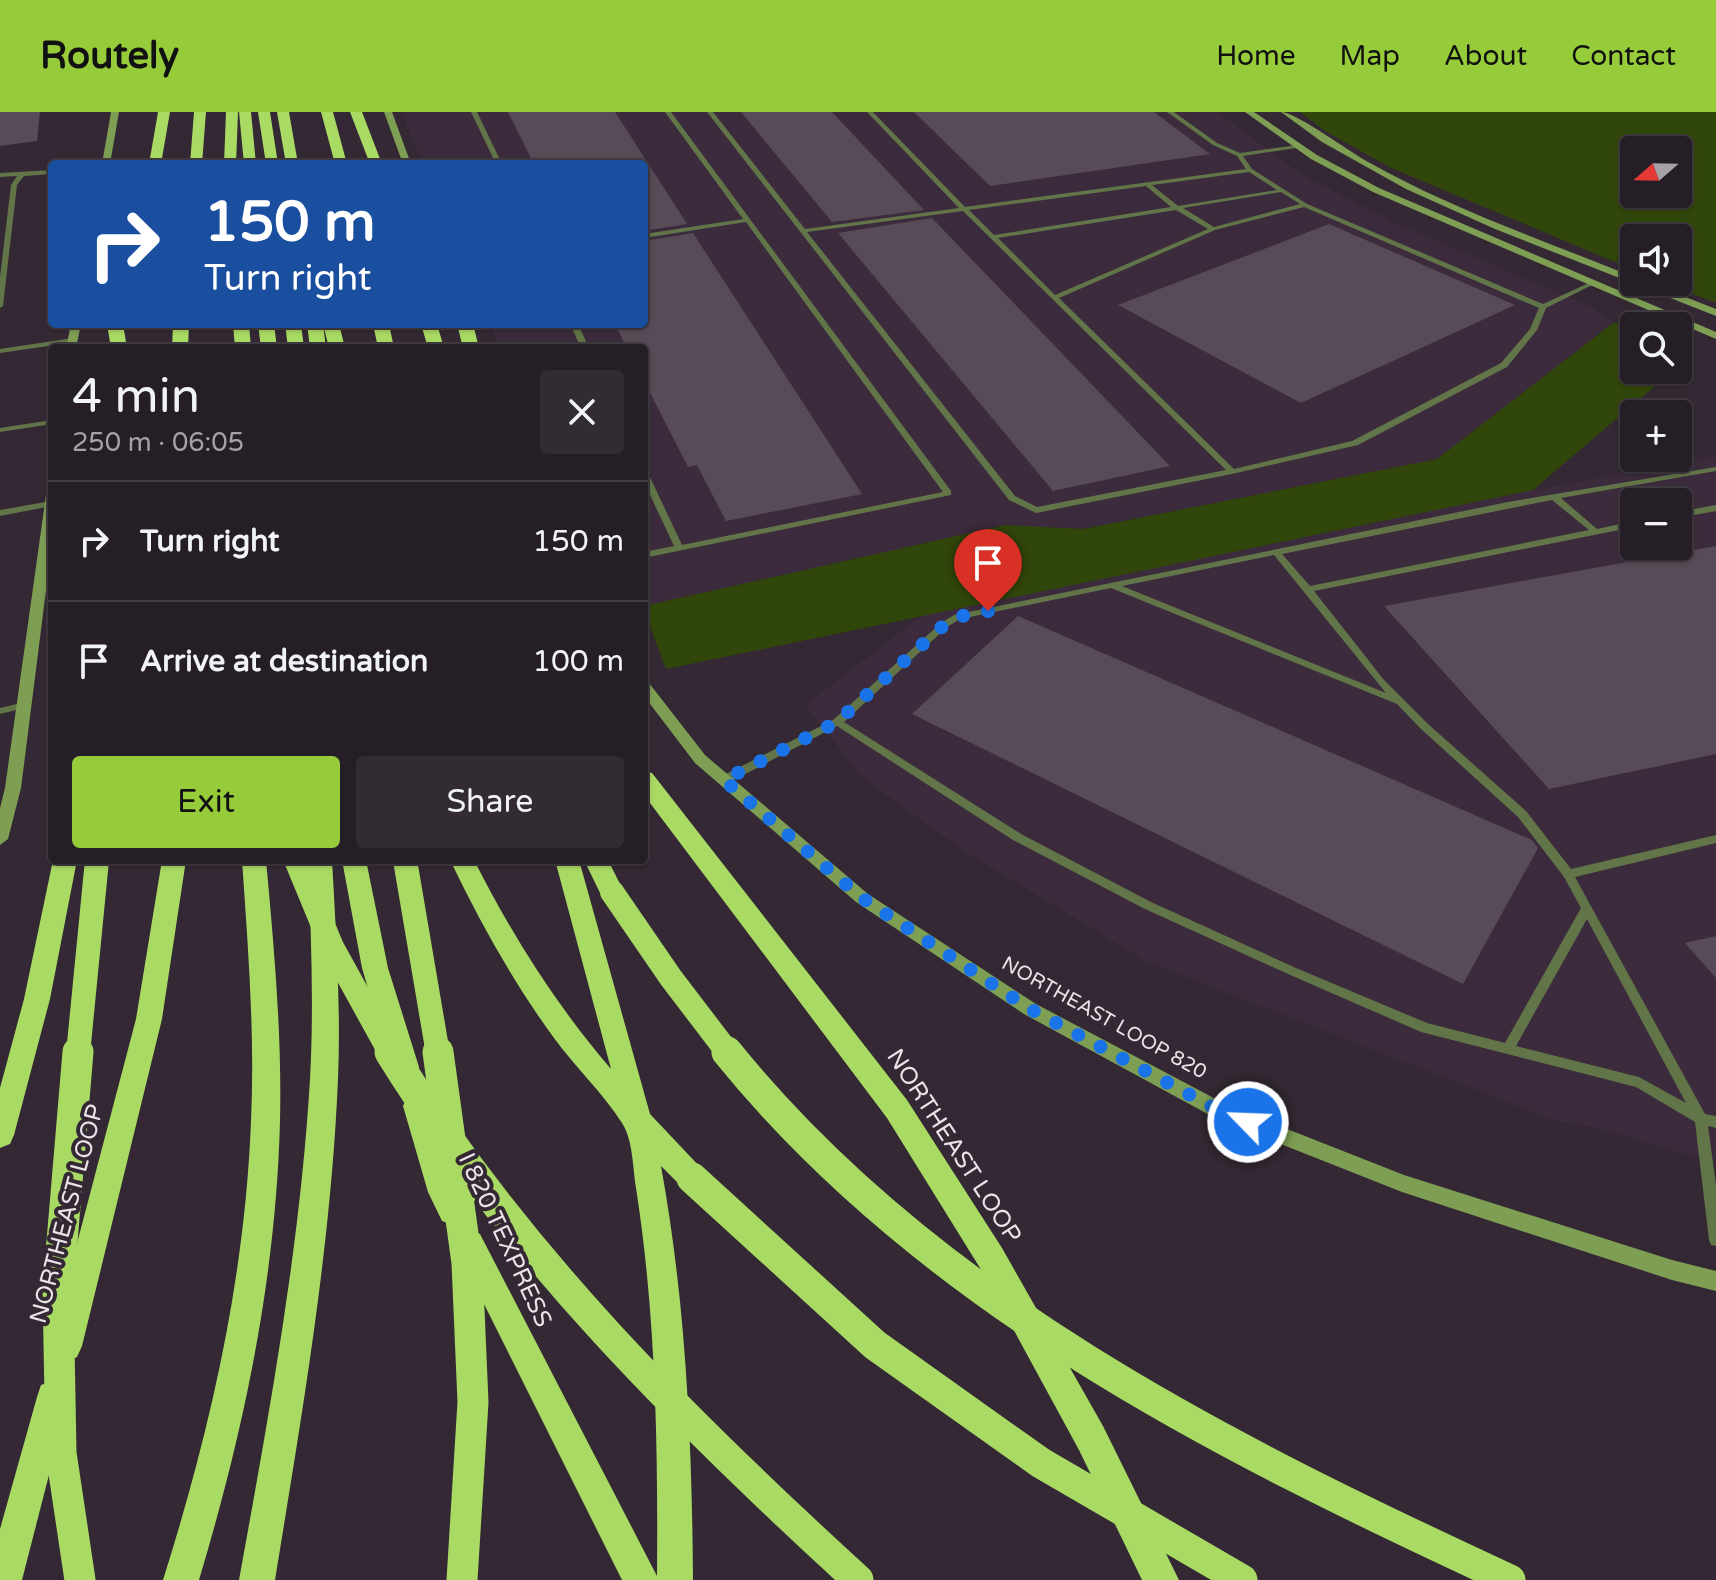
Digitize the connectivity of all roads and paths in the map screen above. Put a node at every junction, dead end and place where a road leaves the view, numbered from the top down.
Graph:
1 (115, 112) edge
2 (164, 112) edge
3 (200, 112) edge
4 (232, 112) edge
5 (245, 112) edge
6 (264, 112) edge
7 (283, 112) edge
8 (327, 112) edge
9 (356, 112) edge
10 (388, 112) edge
11 (474, 112) edge
12 (668, 112) edge
13 (710, 112) edge
14 (870, 112) edge
15 (1170, 112) edge
16 (1249, 112) edge
17 (1285, 112) edge
18 (1322, 140) junction
19 (1296, 146) junction
20 (1239, 155) junction
21 (107, 160) edge
22 (156, 160) edge
23 (196, 160) edge
24 (230, 160) edge
25 (250, 160) edge
26 (271, 160) edge
27 (291, 160) edge
28 (340, 160) edge
29 (374, 160) edge
30 (406, 160) edge
31 (497, 160) edge
32 (1250, 170) junction
33 (48, 172) edge
34 (22, 174) junction
35 (0, 175) edge
36 (1148, 185) junction
37 (1279, 191) junction
38 (1305, 205) junction
39 (1174, 206) junction
40 (964, 209) junction
41 (748, 220) junction
42 (1213, 229) junction
43 (802, 231) junction
44 (648, 235) edge
45 (995, 237) junction
46 (1620, 274) edge
47 (1593, 283) junction
48 (1674, 296) edge
49 (1056, 297) junction
50 (0, 306) edge
51 (1543, 307) junction
52 (1716, 313) edge
53 (1716, 336) edge
54 (48, 346) edge
55 (0, 351) edge
56 (48, 423) edge
57 (0, 430) edge
58 (1716, 469) edge
59 (1232, 472) junction
60 (648, 482) edge
61 (1554, 497) junction
62 (48, 505) edge
63 (1716, 508) edge
64 (1692, 512) edge
65 (0, 513) edge
66 (48, 527) edge
67 (1620, 527) edge
68 (1595, 531) junction
69 (679, 548) junction
70 (1277, 553) junction
71 (648, 554) edge
72 (1111, 585) junction
73 (1308, 589) junction
74 (648, 691) edge
75 (1401, 703) junction
76 (25, 705) junction
77 (0, 711) edge
78 (837, 722) junction
79 (724, 780) junction
80 (648, 784) edge
81 (0, 839) edge
82 (1716, 839) edge
83 (64, 864) edge
84 (97, 864) edge
85 (173, 864) edge
86 (254, 864) edge
87 (298, 864) edge
88 (320, 864) edge
89 (355, 864) edge
90 (406, 864) edge
91 (464, 864) edge
92 (568, 864) edge
93 (598, 864) edge
94 (1568, 874) junction
95 (1587, 908) junction
96 (1508, 1049) junction
97 (1701, 1119) junction
98 (1716, 1122) edge
99 (0, 1135) edge
100 (1716, 1240) edge
101 (1716, 1281) edge
102 (4, 1580) edge
103 (80, 1580) edge
104 (181, 1580) edge
105 (257, 1580) edge
106 (462, 1580) edge
107 (641, 1580) edge
108 (675, 1580) edge
109 (858, 1580) edge
110 (1161, 1580) edge
111 (1242, 1580) edge
112 (1510, 1580) edge

1 - 21 main road
2 - 22 highway
3 - 23 highway
4 - 24 highway
5 - 25 highway
6 - 26 highway
7 - 27 highway
8 - 28 highway
9 - 29 highway
10 - 30 main road
11 - 31 lane
12 - 41 lane
13 - 43 lane
14 - 40 lane
15 - 20 lane
16 - 19 main road
17 - 18 main road
18 - 19 main road
18 - 46 main road
19 - 20 lane
19 - 47 main road
20 - 32 lane
32 - 36 lane
32 - 37 lane
33 - 34 lane
34 - 35 lane
34 - 50 lane
36 - 39 lane
36 - 40 lane
37 - 38 lane
37 - 39 lane
38 - 42 lane
38 - 51 lane
39 - 42 lane
39 - 45 lane
40 - 43 lane
40 - 45 lane
41 - 44 lane
41 - 69 lane
42 - 49 lane
43 - 59 lane
45 - 49 lane
47 - 51 lane
47 - 53 main road
48 - 52 main road
49 - 59 lane
51 - 59 lane
54 - 55 lane
56 - 57 lane
58 - 61 lane
60 - 69 lane
61 - 68 lane
61 - 70 lane
62 - 65 lane
63 - 64 lane
66 - 76 main road
67 - 68 lane
68 - 73 lane
69 - 71 lane
70 - 72 lane
70 - 73 lane
72 - 75 lane
72 - 78 lane
73 - 75 lane
74 - 79 main road, NORTHEAST LOOP 820
75 - 94 lane
76 - 77 lane
76 - 81 main road
78 - 79 lane
78 - 96 lane
79 - 101 main road, NORTHEAST LOOP 820
80 - 110 highway, NORTHEAST LOOP
82 - 94 lane
83 - 99 highway
84 - 103 highway, bridge
85 - 102 highway, NORTHEAST LOOP
86 - 104 highway
87 - 109 highway, bridge
88 - 105 highway
89 - 107 highway, I 820 TEXPRESS
90 - 106 highway, bridge
91 - 111 highway, bridge
92 - 108 highway
93 - 112 highway, bridge
94 - 95 lane
95 - 96 lane
95 - 97 lane
96 - 97 lane
97 - 98 lane
97 - 100 lane

